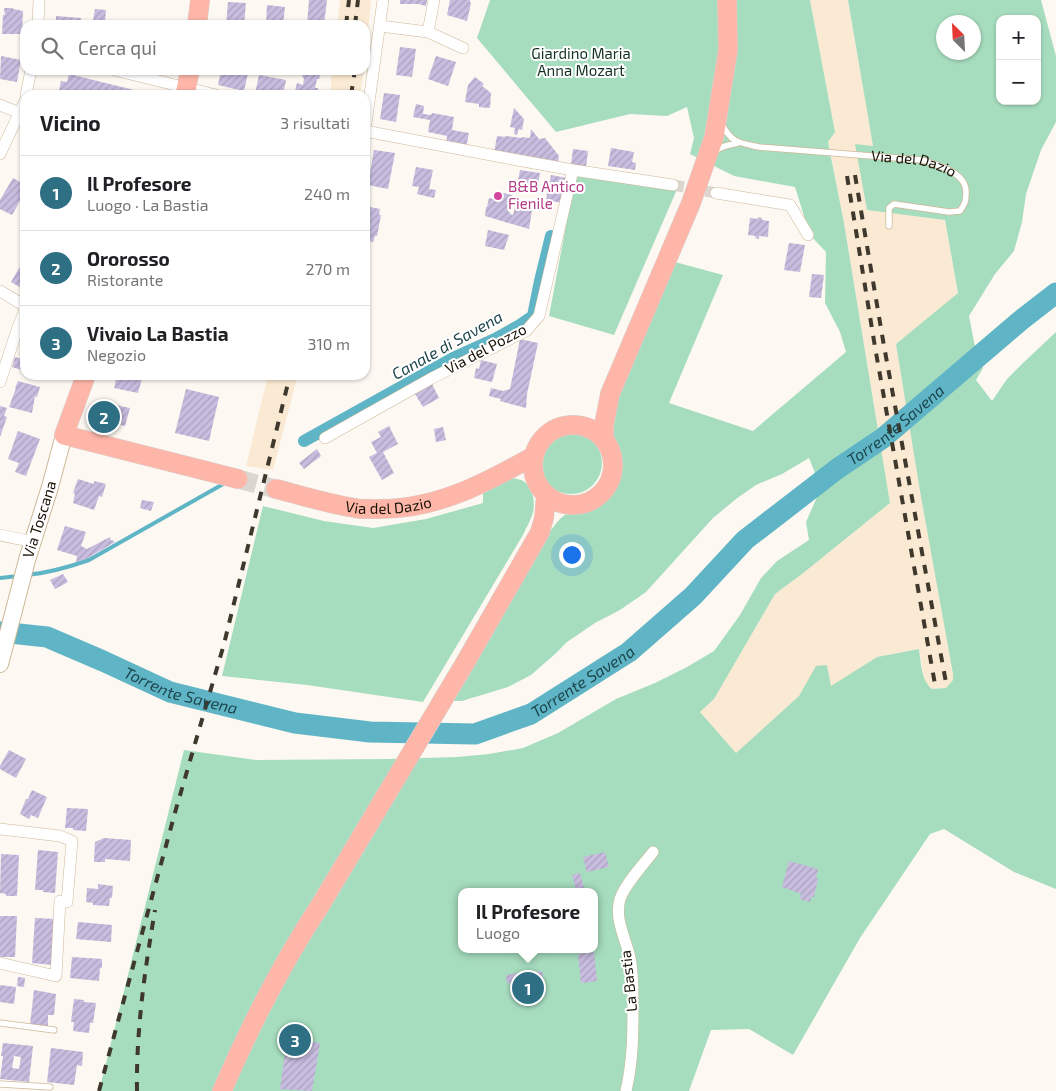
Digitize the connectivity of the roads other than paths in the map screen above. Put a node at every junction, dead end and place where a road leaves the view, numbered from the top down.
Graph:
1 (39, 0) edge
2 (200, 0) edge
3 (383, 0) edge
4 (434, 0) edge
5 (728, 0) edge
6 (38, 20) edge
7 (198, 20) edge
8 (380, 26) junction
9 (424, 32) junction
10 (463, 48) dead end
11 (30, 75) edge
12 (140, 75) edge
13 (187, 84) edge
14 (27, 90) edge
15 (203, 90) edge
16 (370, 96) edge
17 (0, 105) edge
18 (20, 113) joint
19 (718, 114) junction
20 (370, 132) edge
21 (738, 142) junction
22 (0, 154) edge
23 (707, 156) junction
24 (573, 170) junction
25 (673, 185) tunnel mouth
26 (716, 193) tunnel mouth
27 (889, 226) dead end
28 (808, 235) dead end
29 (0, 291) edge
30 (20, 304) edge
31 (20, 321) edge
32 (84, 380) edge
33 (0, 382) edge
34 (610, 394) junction
35 (577, 424) junction
36 (64, 435) junction
37 (326, 438) dead end
38 (604, 438) junction
39 (534, 456) junction
40 (498, 476) junction
41 (238, 479) tunnel mouth
42 (541, 488) junction
43 (276, 489) tunnel mouth
44 (571, 506) junction
45 (540, 532) junction
46 (0, 535) edge
47 (33, 542) junction
48 (0, 664) edge
49 (0, 829) edge
50 (653, 852) dead end
51 (0, 963) edge
52 (0, 1023) edge
53 (54, 1030) dead end
54 (0, 1084) edge
55 (50, 1087) dead end
56 (222, 1090) edge
57 (626, 1091) edge

1 - 6 street
2 - 7 main road
3 - 8 street
4 - 9 street
5 - 19 main road
8 - 9 street
8 - 16 street
9 - 10 street
11 - 14 street
12 - 13 street
13 - 15 street
17 - 18 street
18 - 22 street
19 - 21 lane
19 - 23 main road
20 - 24 street
21 - 23 lane
21 - 27 lane, Via del Dazio
23 - 34 main road
24 - 25 street
24 - 37 street, Via del Pozzo
26 - 28 street
29 - 30 street
31 - 33 street
32 - 36 main road, Via Toscana
34 - 35 main road
34 - 38 main road
35 - 38 main road
35 - 39 main road
36 - 41 main road
36 - 47 main road, Via Toscana
38 - 44 main road
39 - 40 main road, Via del Dazio
39 - 42 main road
40 - 42 main road, Via del Dazio
40 - 43 main road, Via del Dazio
42 - 44 main road, Via del Dazio
42 - 45 main road
44 - 45 main road
45 - 56 main road
46 - 47 street
47 - 48 main road, Via Toscana
49 - 51 street
50 - 57 street, La Bastia
52 - 53 lane
54 - 55 lane

